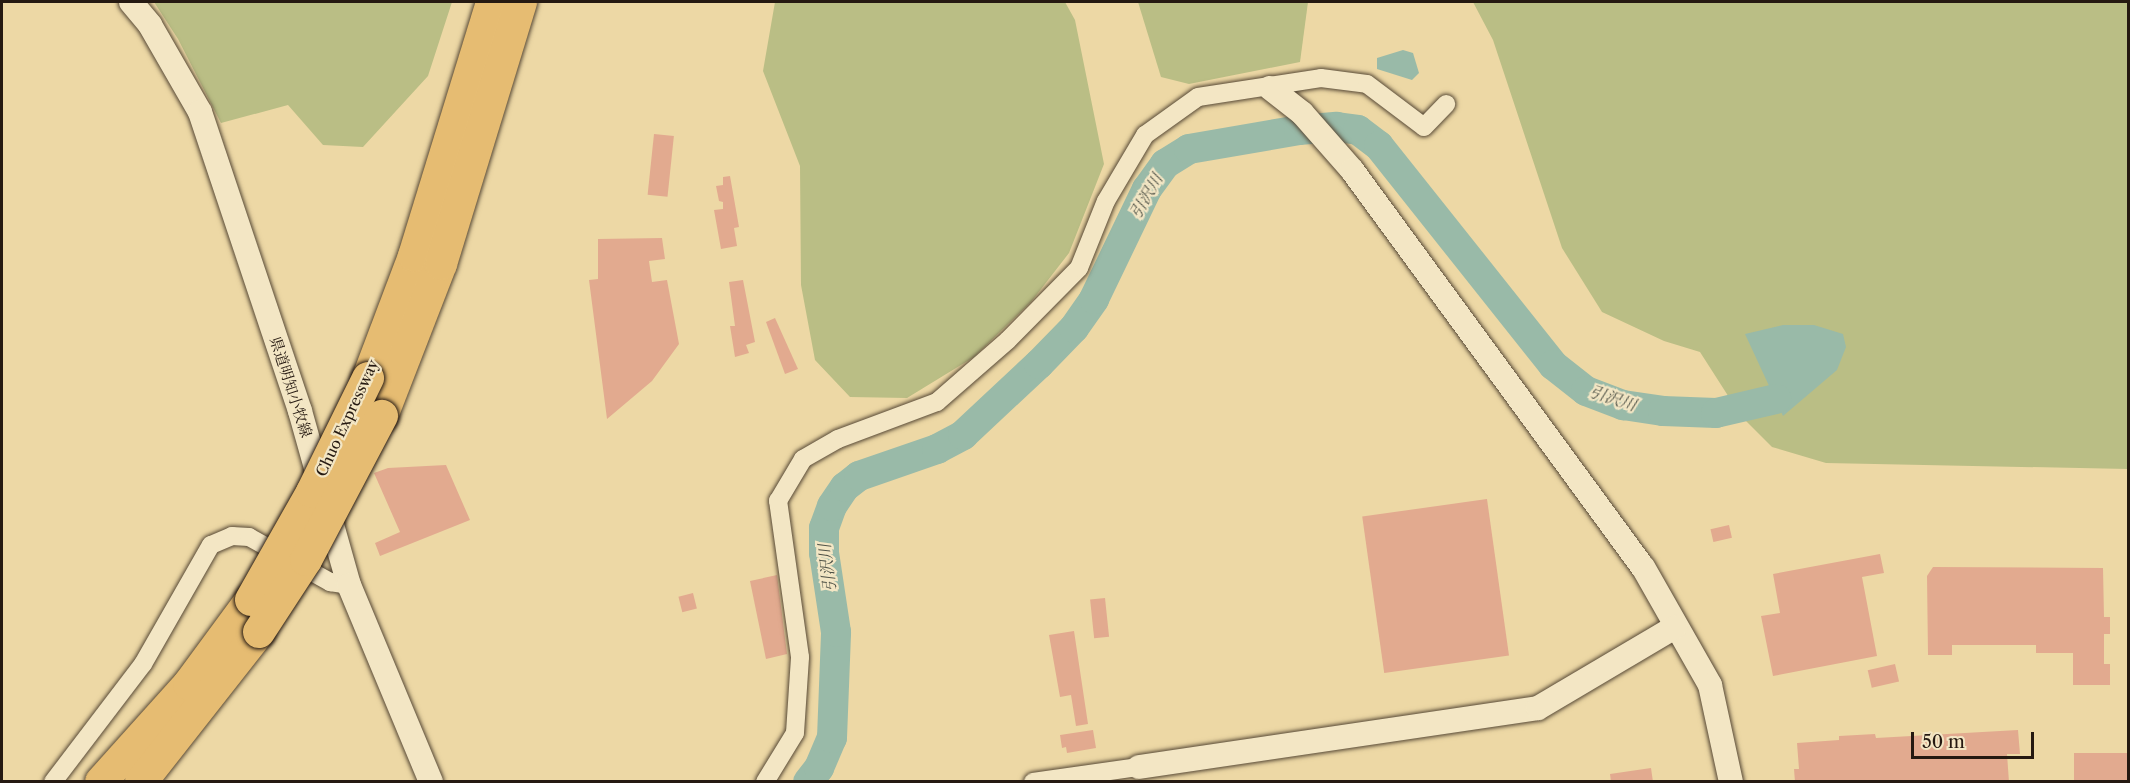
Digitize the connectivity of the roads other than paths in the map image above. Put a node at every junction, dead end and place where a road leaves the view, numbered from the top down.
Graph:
1 (131, 2) edge
2 (492, 2) edge
3 (521, 2) edge
4 (1270, 88) junction
5 (1446, 104) dead end
6 (350, 585) junction
7 (1675, 627) junction
8 (1139, 767) junction
9 (53, 782) edge
10 (101, 782) edge
11 (141, 782) edge
12 (431, 782) edge
13 (765, 782) edge
14 (1033, 782) edge
15 (1115, 782) edge
16 (1731, 782) edge

1 - 6 street, 県道明知小牧線
2 - 10 highway, Chuo Expressway, bridge
3 - 11 highway, Chuo Expressway, bridge
4 - 5 street
4 - 7 street
4 - 13 street
6 - 9 street
6 - 12 street, 県道明知小牧線
7 - 8 street
7 - 16 street
8 - 14 street
8 - 15 street

